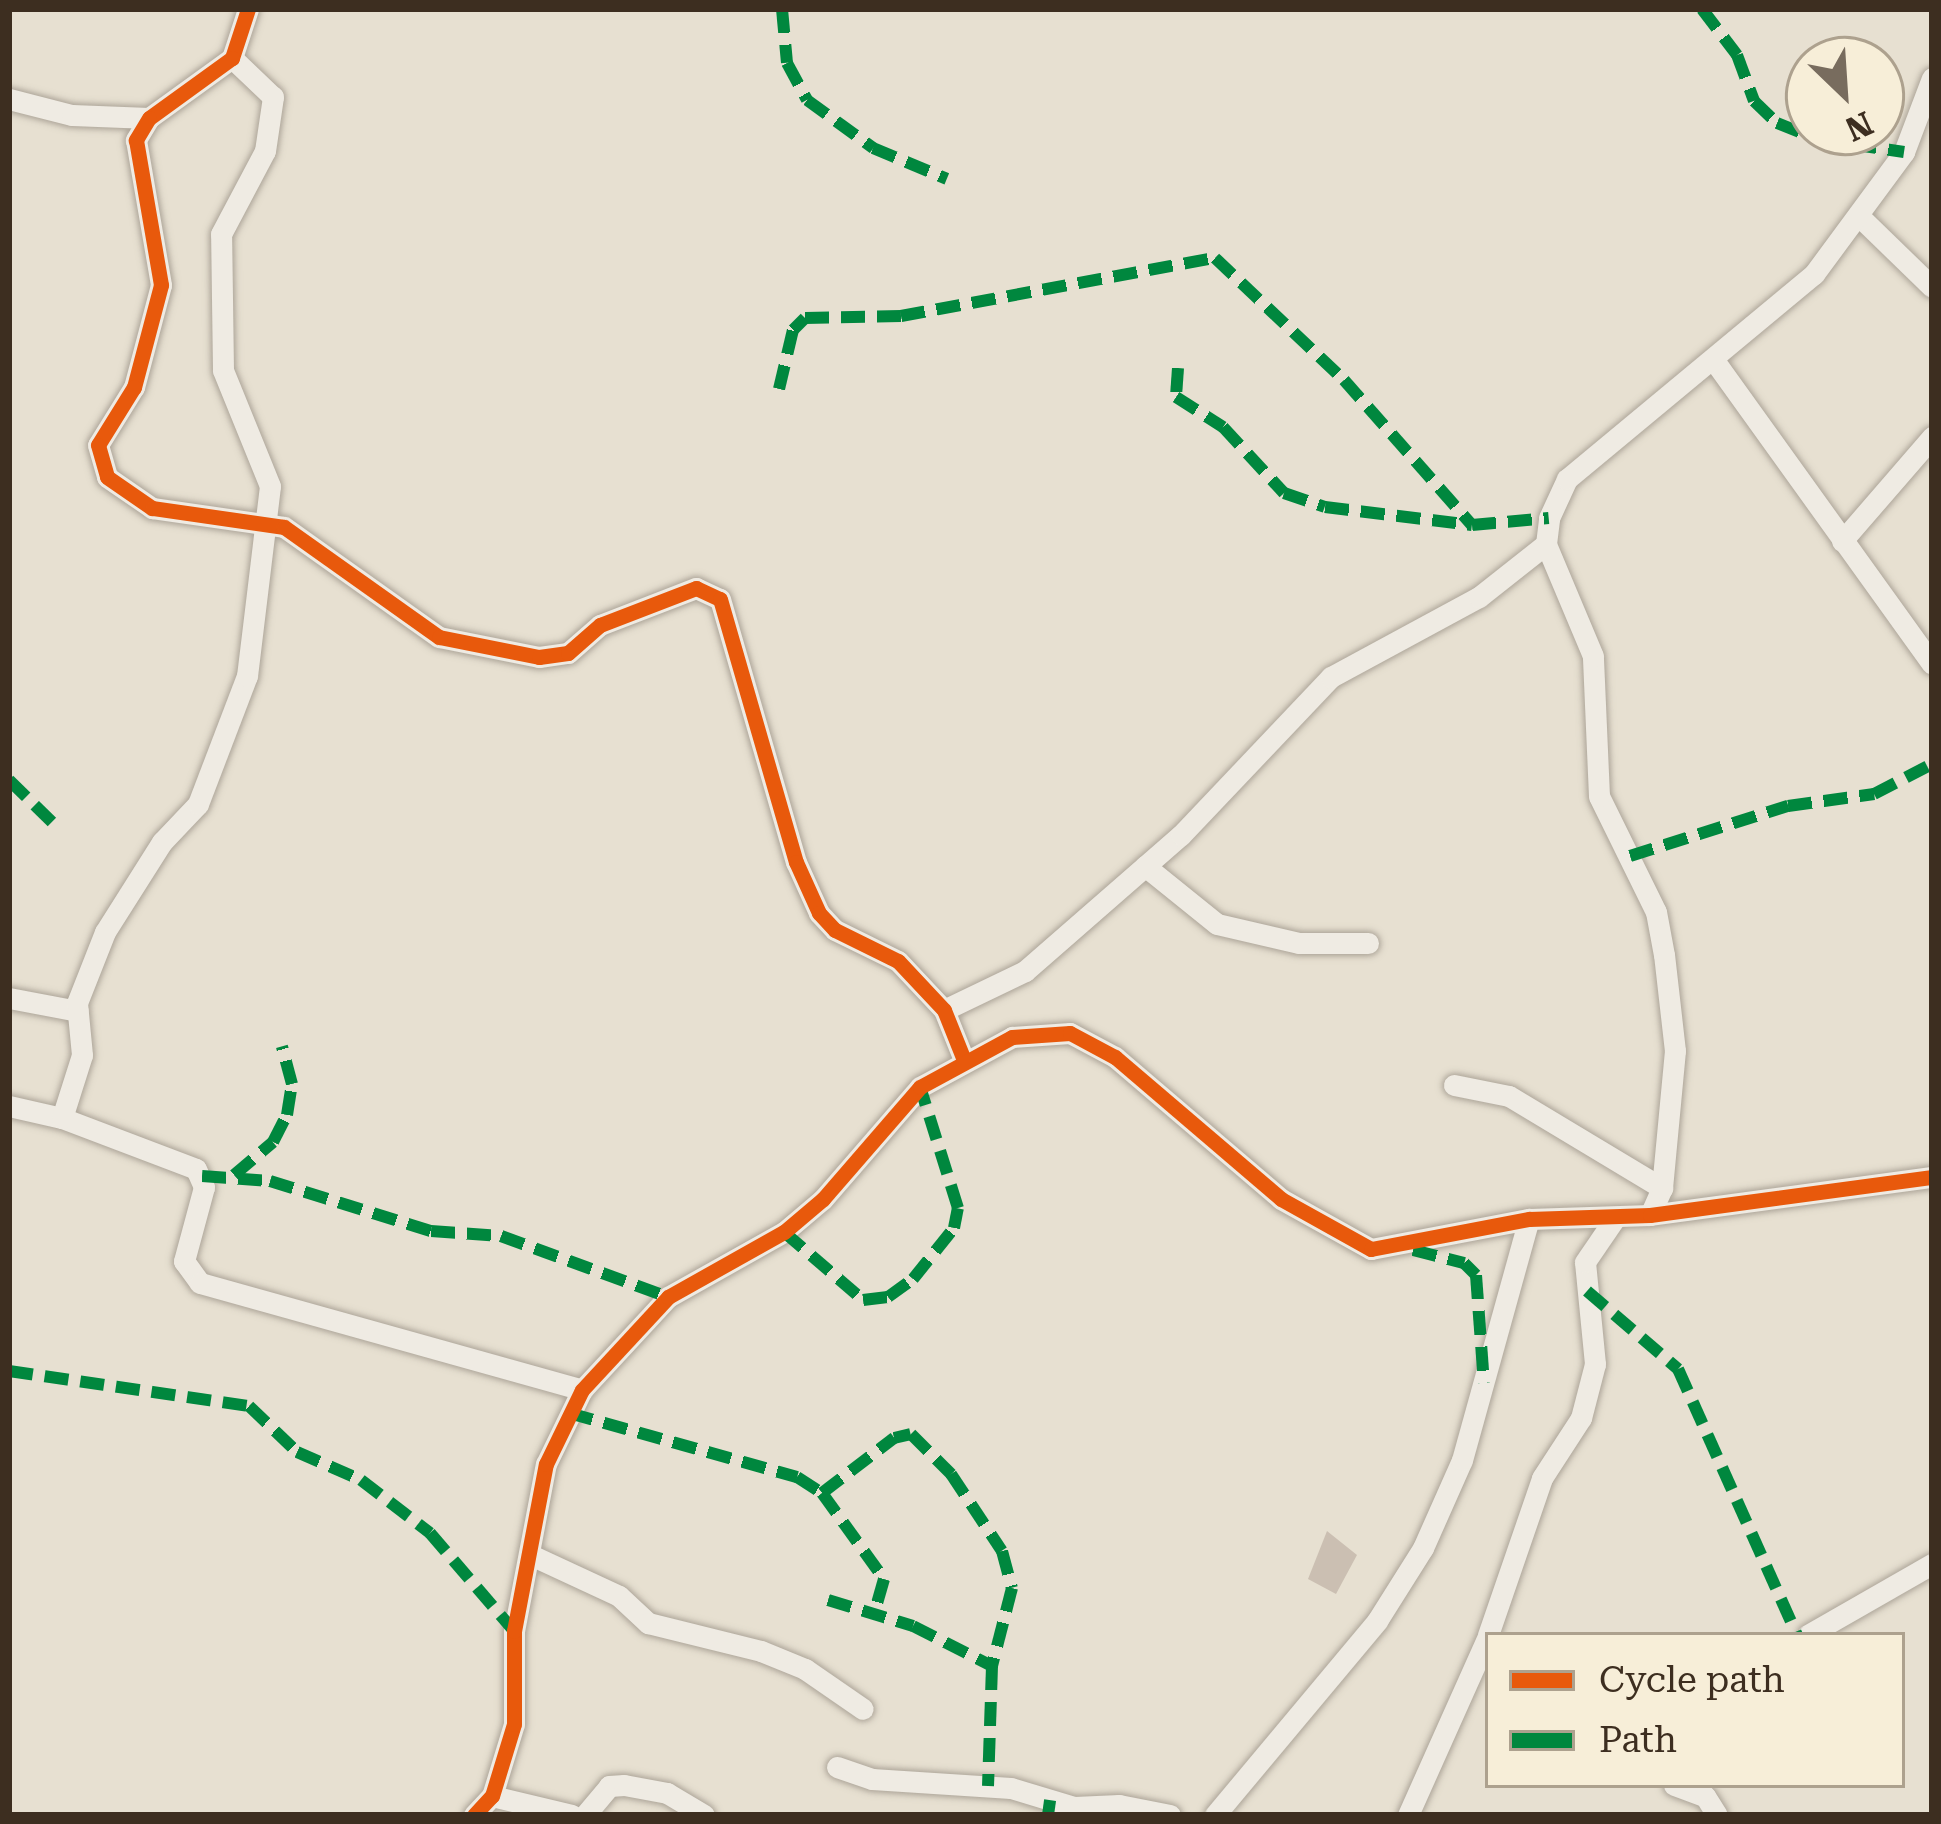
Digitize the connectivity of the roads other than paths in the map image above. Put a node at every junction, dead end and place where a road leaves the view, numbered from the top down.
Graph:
1 (248, 9) edge
2 (232, 58) junction
3 (1932, 78) edge
4 (9, 99) edge
5 (149, 118) junction
6 (1860, 217) junction
7 (1932, 287) edge
8 (1713, 359) junction
9 (1932, 437) edge
10 (264, 523) junction
11 (1842, 541) junction
12 (1546, 544) junction
13 (1932, 664) edge
14 (1145, 866) junction
15 (1368, 943) dead end
16 (9, 998) edge
17 (944, 1010) junction
18 (78, 1011) junction
19 (964, 1060) junction
20 (1454, 1085) dead end
21 (9, 1106) edge
22 (62, 1118) junction
23 (1932, 1178) edge
24 (1663, 1188) junction
25 (1650, 1215) junction
26 (1615, 1218) junction
27 (1529, 1219) junction
28 (582, 1390) junction
29 (533, 1556) junction
30 (1932, 1564) edge
31 (1489, 1632) edge
32 (1813, 1632) edge
33 (1485, 1642) edge
34 (862, 1708) dead end
35 (837, 1767) dead end
36 (1682, 1788) edge
37 (492, 1796) junction
38 (474, 1815) edge
39 (572, 1815) edge
40 (585, 1815) edge
41 (704, 1815) edge
42 (1170, 1815) edge
43 (1215, 1815) edge
44 (1408, 1815) edge
45 (1717, 1815) edge

1 - 2 street
2 - 5 street
2 - 10 street
3 - 6 street
4 - 5 street
5 - 10 street
6 - 7 street
6 - 8 street
8 - 11 street
8 - 12 street
9 - 11 street
10 - 17 street
10 - 18 street
11 - 13 street
12 - 14 street
12 - 24 street
14 - 15 street
14 - 17 street
16 - 18 street
17 - 19 street
18 - 22 street
19 - 27 street
19 - 28 street
20 - 24 street
21 - 22 street
22 - 28 street
23 - 25 street
24 - 25 street
25 - 26 street
26 - 27 street
26 - 31 street
27 - 43 street
28 - 29 street
29 - 34 street
29 - 37 street
30 - 32 street
33 - 44 street
35 - 42 street
36 - 45 street
37 - 38 street
37 - 39 street
40 - 41 street

